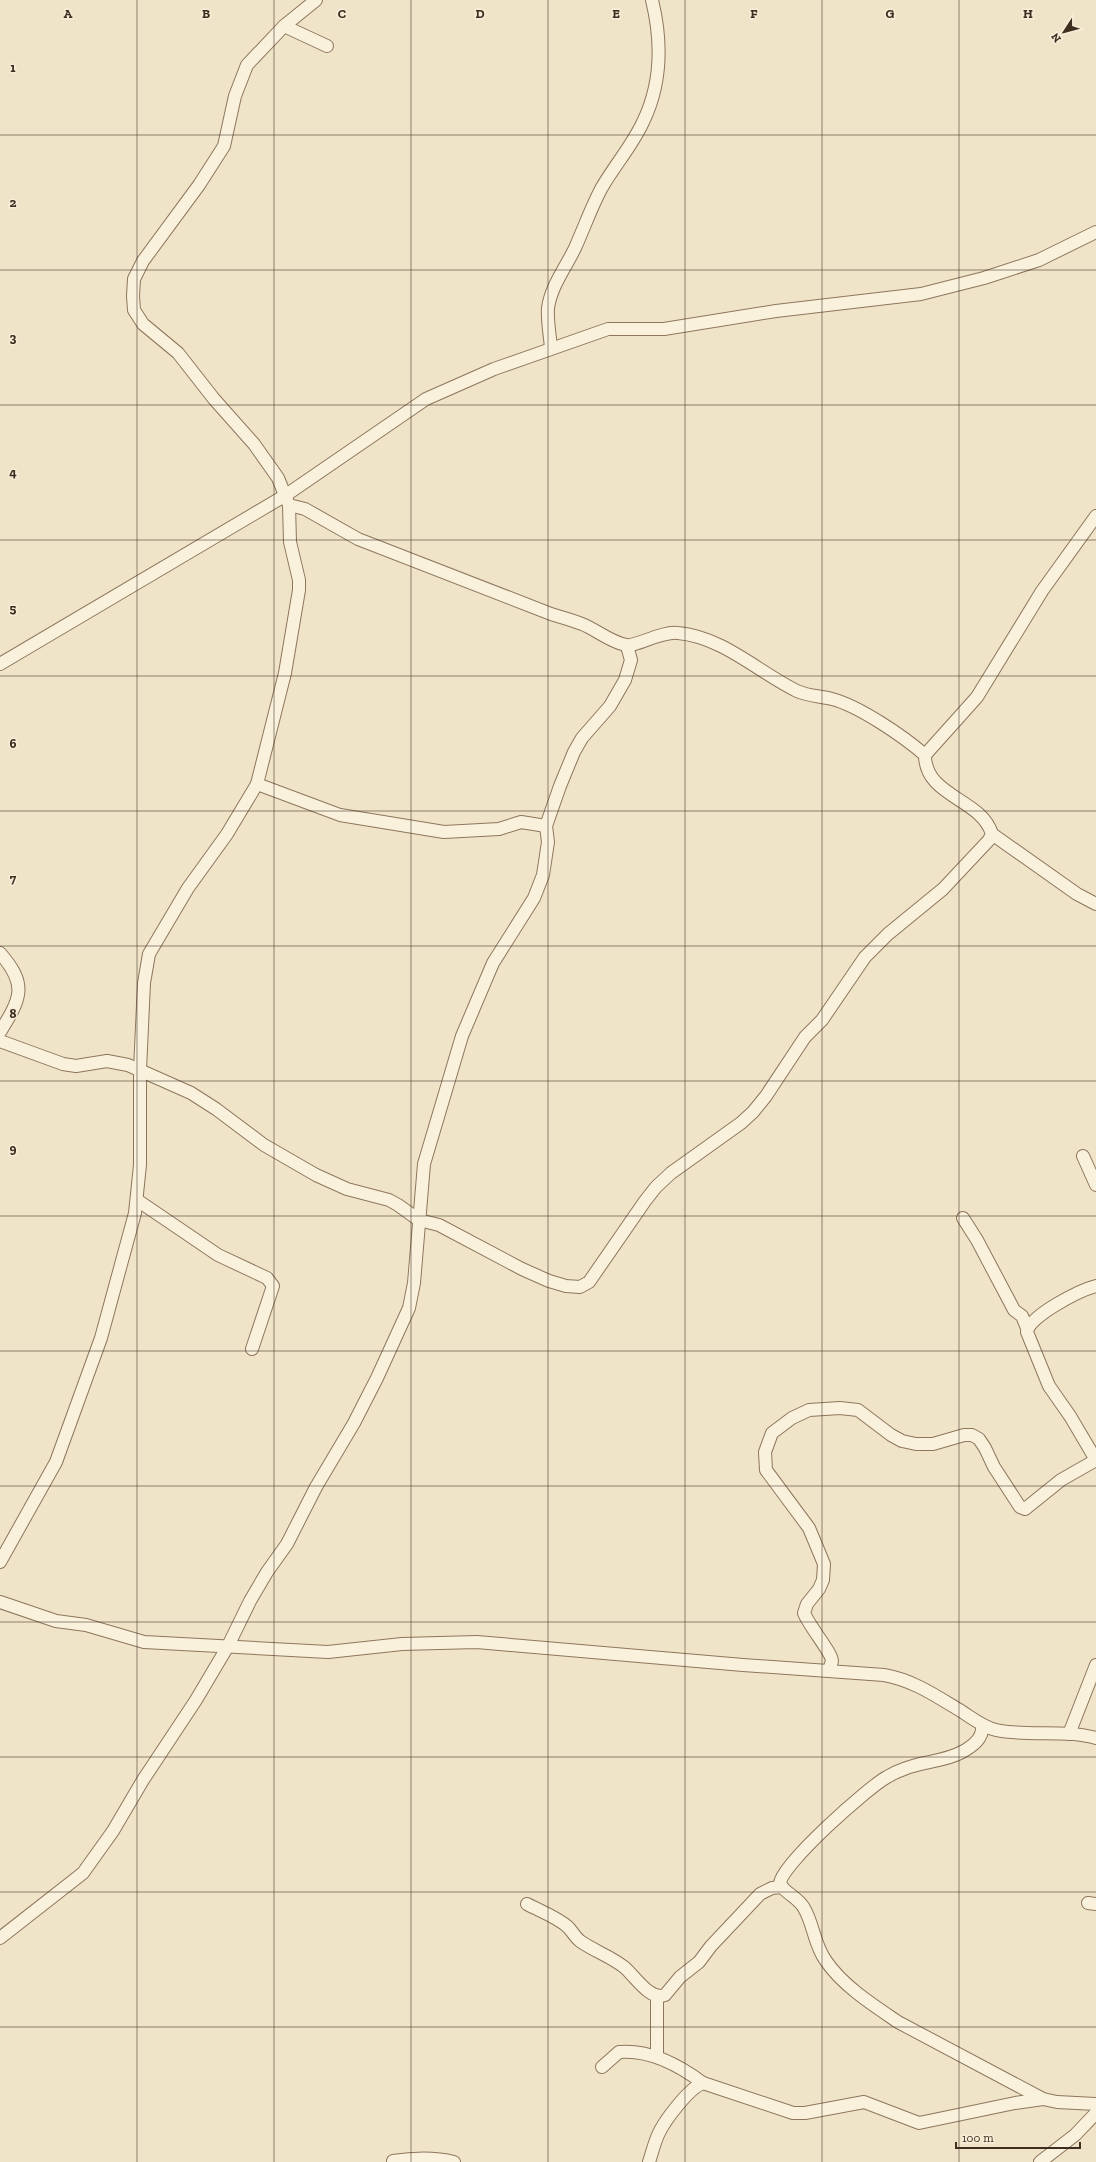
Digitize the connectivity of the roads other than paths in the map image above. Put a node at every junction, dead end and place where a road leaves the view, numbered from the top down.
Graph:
1 (316, 0) edge
2 (652, 0) edge
3 (284, 26) junction
4 (327, 46) dead end
5 (1096, 232) edge
6 (552, 348) junction
7 (288, 500) junction
8 (1096, 516) edge
9 (627, 646) junction
10 (0, 664) edge
11 (927, 752) junction
12 (258, 784) junction
13 (546, 826) junction
14 (992, 834) junction
15 (1096, 904) edge
16 (0, 953) edge
17 (0, 1032) edge
18 (0, 1041) edge
19 (140, 1070) junction
20 (1083, 1156) dead end
21 (1096, 1185) edge
22 (137, 1200) junction
23 (963, 1218) dead end
24 (419, 1220) junction
25 (1096, 1286) edge
26 (1027, 1328) junction
27 (252, 1349) dead end
28 (1096, 1460) edge
29 (0, 1562) edge
30 (0, 1602) edge
31 (228, 1646) junction
32 (1096, 1665) edge
33 (829, 1670) junction
34 (982, 1725) junction
35 (1069, 1734) junction
36 (1096, 1738) edge
37 (782, 1887) junction
38 (527, 1904) dead end
39 (0, 1938) edge
40 (657, 1996) junction
41 (657, 2057) junction
42 (602, 2068) dead end
43 (703, 2083) junction
44 (1043, 2099) junction
45 (1096, 2104) edge
46 (1096, 2113) edge
47 (393, 2161) dead end
48 (454, 2162) edge
49 (649, 2162) edge
50 (1040, 2162) edge

1 - 3 street
2 - 6 street
3 - 4 street
3 - 7 street
5 - 6 street
6 - 7 street
7 - 9 street
7 - 10 street
7 - 12 street
8 - 11 street
9 - 11 street
9 - 13 street
11 - 14 street
12 - 13 street
12 - 19 street
13 - 24 street
14 - 15 street
14 - 24 street
16 - 17 street
18 - 19 street
19 - 22 street
19 - 24 street
20 - 21 street
22 - 27 street
22 - 29 street
23 - 26 street
24 - 31 street
25 - 26 street
26 - 28 street
28 - 33 street
30 - 31 street
31 - 33 street
31 - 39 street
32 - 35 street
33 - 34 street
34 - 35 street
34 - 37 street
35 - 36 street
37 - 40 street
37 - 44 street
38 - 40 street
40 - 41 street
41 - 42 street
41 - 43 street
43 - 44 street
43 - 49 street
44 - 45 street
46 - 50 street
47 - 48 street

